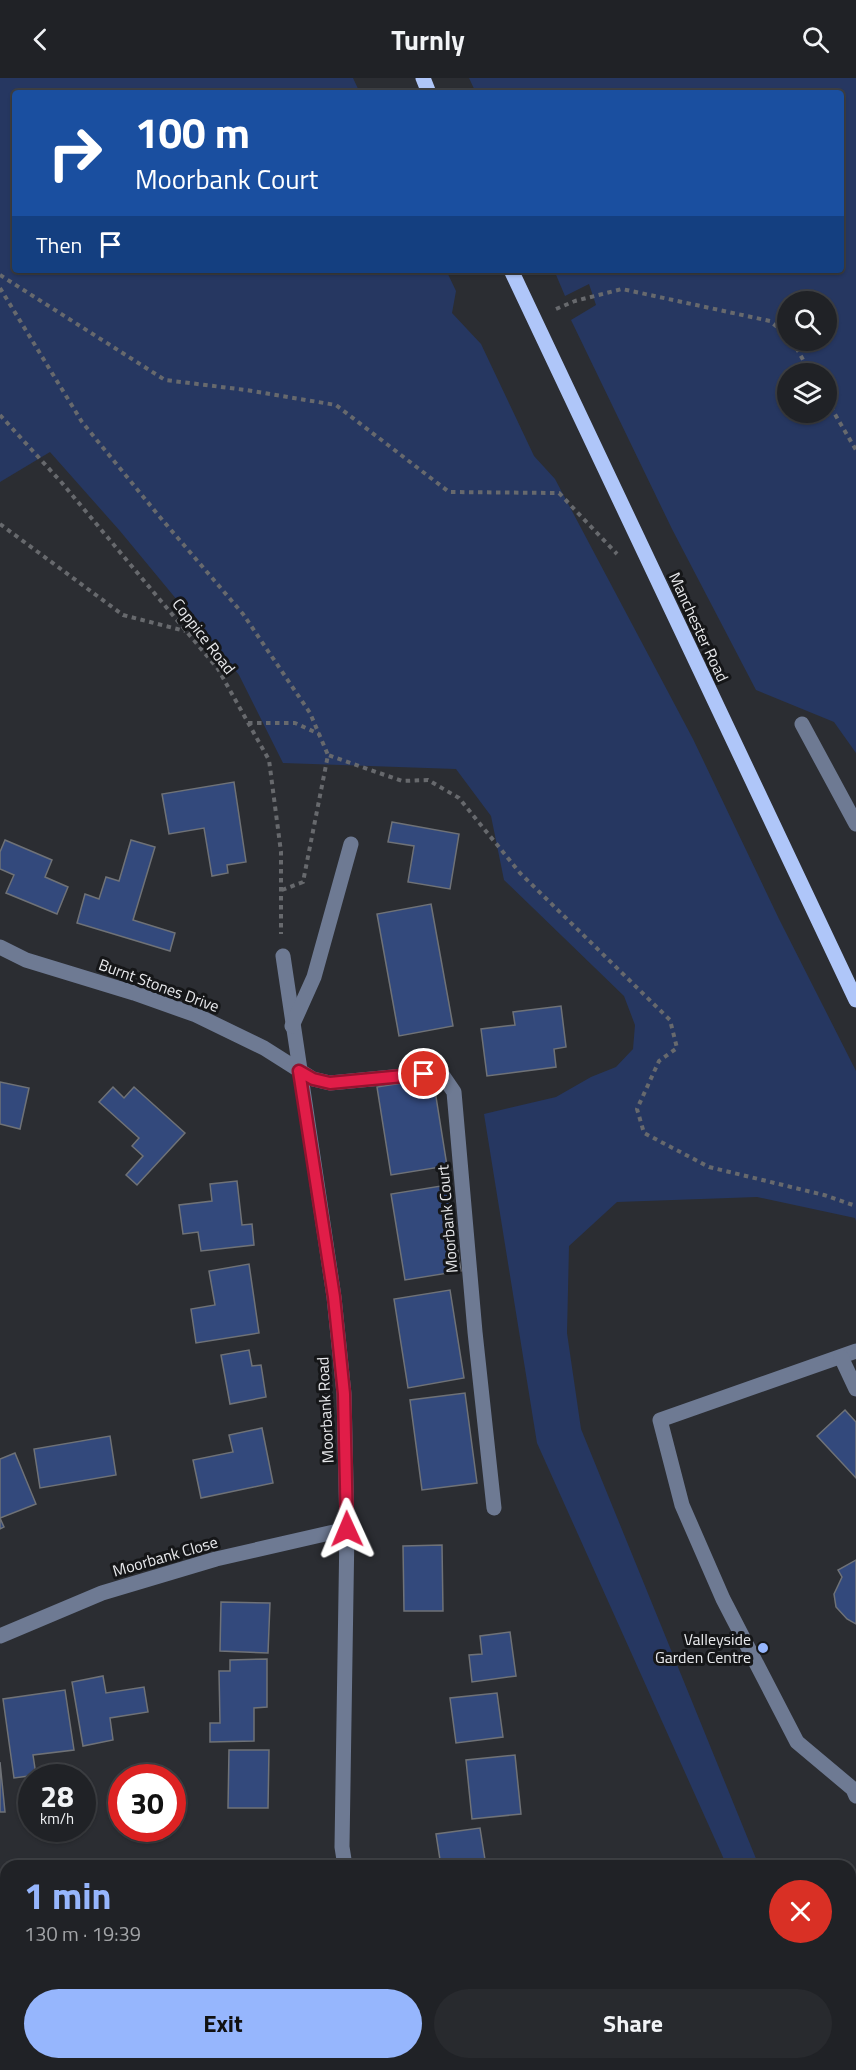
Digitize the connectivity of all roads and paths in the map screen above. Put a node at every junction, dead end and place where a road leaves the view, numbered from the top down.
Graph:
1 (512, 273) edge
2 (0, 276) edge
3 (0, 288) edge
4 (534, 320) junction
5 (777, 327) edge
6 (0, 415) edge
7 (837, 418) edge
8 (856, 450) edge
9 (0, 524) edge
10 (645, 554) junction
11 (186, 631) junction
12 (248, 723) junction
13 (802, 724) dead end
14 (320, 734) junction
15 (328, 755) junction
16 (856, 824) edge
17 (351, 844) dead end
18 (282, 890) junction
19 (0, 946) edge
20 (283, 956) joint
21 (856, 1000) edge
22 (292, 1026) junction
23 (299, 1071) junction
24 (856, 1206) edge
25 (856, 1351) edge
26 (841, 1357) junction
27 (856, 1389) edge
28 (494, 1508) dead end
29 (347, 1529) junction
30 (0, 1636) edge
31 (856, 1796) edge
32 (344, 1860) edge

1 - 4 main road, Manchester Road
2 - 10 path
3 - 14 path
4 - 5 path
4 - 10 main road, Manchester Road
6 - 11 path, Coppice Road
7 - 8 path
9 - 11 path
10 - 21 main road, Manchester Road
11 - 12 path, Coppice Road
12 - 14 path
12 - 18 path, Coppice Road
13 - 16 street
14 - 15 path
15 - 18 path
15 - 24 path
17 - 22 street
18 - 20 path, Coppice Road
19 - 23 street, Burnt Stones Drive
20 - 22 street, Moorbank Road
22 - 23 street, Moorbank Road
23 - 28 street, Moorbank Court
23 - 29 street, Moorbank Road
25 - 26 street
26 - 27 street
26 - 31 street
29 - 30 street, Moorbank Close
29 - 32 street, Moorbank Road

